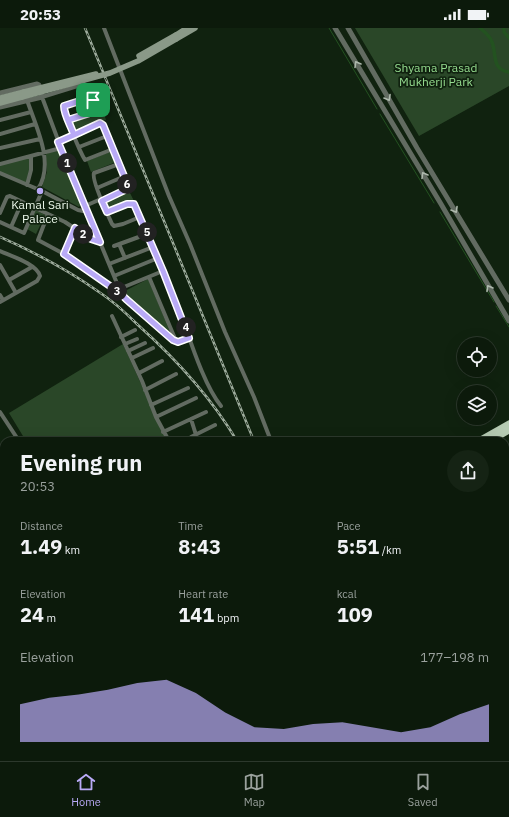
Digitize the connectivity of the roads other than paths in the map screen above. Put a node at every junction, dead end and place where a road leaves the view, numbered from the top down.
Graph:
1 (104, 28) edge
2 (187, 28) edge
3 (195, 28) edge
4 (335, 28) edge
5 (348, 28) edge
6 (176, 37) junction
7 (84, 84) dead end
8 (0, 93) edge
9 (24, 96) junction
10 (42, 97) junction
11 (0, 98) edge
12 (0, 103) edge
13 (0, 107) edge
14 (31, 112) junction
15 (0, 120) edge
16 (68, 120) junction
17 (35, 124) junction
18 (0, 134) edge
19 (74, 135) junction
20 (107, 136) junction
21 (40, 139) junction
22 (58, 142) junction
23 (79, 147) junction
24 (0, 148) edge
25 (60, 148) junction
26 (113, 150) junction
27 (45, 152) junction
28 (32, 157) junction
29 (0, 164) edge
30 (119, 164) junction
31 (0, 173) edge
32 (124, 176) junction
33 (27, 185) junction
34 (97, 188) junction
35 (40, 190) junction
36 (102, 200) junction
37 (22, 202) junction
38 (36, 208) junction
39 (86, 208) junction
40 (107, 212) junction
41 (0, 213) edge
42 (48, 214) junction
43 (140, 217) junction
44 (0, 222) edge
45 (11, 227) junction
46 (75, 228) junction
47 (147, 234) junction
48 (100, 242) junction
49 (119, 244) junction
50 (114, 246) dead end
51 (153, 247) junction
52 (0, 251) edge
53 (64, 254) junction
54 (125, 258) junction
55 (158, 258) junction
56 (109, 264) junction
57 (0, 265) edge
58 (32, 267) junction
59 (163, 271) junction
60 (114, 276) junction
61 (149, 277) junction
62 (9, 280) junction
63 (120, 291) junction
64 (16, 293) junction
65 (0, 294) edge
66 (509, 300) edge
67 (2, 301) edge
68 (112, 316) dead end
69 (509, 321) edge
70 (135, 330) dead end
71 (121, 337) junction
72 (189, 338) junction
73 (137, 339) dead end
74 (176, 341) junction
75 (145, 343) dead end
76 (125, 344) junction
77 (153, 348) dead end
78 (128, 351) junction
79 (132, 358) junction
80 (162, 361) dead end
81 (139, 373) junction
82 (176, 374) dead end
83 (188, 388) dead end
84 (145, 390) junction
85 (196, 398) dead end
86 (152, 405) junction
87 (221, 406) dead end
88 (0, 412) edge
89 (206, 412) dead end
90 (156, 417) junction
91 (191, 419) junction
92 (216, 425) dead end
93 (509, 429) edge
94 (163, 432) junction
95 (196, 435) junction
96 (17, 437) edge
97 (166, 437) edge
98 (190, 437) edge
99 (269, 437) edge
100 (495, 437) edge
101 (502, 437) edge

1 - 99 street
2 - 6 main road
3 - 6 main road
69 -> 4 street
5 -> 66 street
6 - 9 main road, bridge
7 - 10 street
8 - 10 street
9 - 10 street
9 - 11 main road
9 - 12 main road
9 - 13 street
9 - 14 street
10 - 22 street
14 - 15 street
14 - 17 street
16 - 16 street
16 - 19 street
17 - 18 street
17 - 21 street
19 - 20 street
19 - 22 street
19 - 23 street
20 - 23 street
20 - 26 street
21 - 24 street
21 - 27 street
22 - 25 street
23 - 26 street
25 - 27 street
25 - 39 street
26 - 30 street
27 - 28 street
27 - 35 street
28 - 29 street
28 - 33 street
30 - 32 street
30 - 34 street
31 - 33 street
32 - 34 street
32 - 36 street
33 - 35 street
34 - 36 street
35 - 38 street
35 - 39 street
36 - 39 street
36 - 40 street
37 - 38 street
37 - 41 street
37 - 45 street
38 - 42 street
38 - 45 street
39 - 48 street
40 - 43 street
40 - 43 street
42 - 46 street
42 - 53 street
43 - 47 street
44 - 45 street
46 - 48 street
46 - 53 street
47 - 49 street
47 - 51 street
48 - 56 street
49 - 50 street
49 - 54 street
51 - 54 street
51 - 55 street
52 - 58 street
53 - 63 street
54 - 56 street
55 - 59 street
55 - 60 street
56 - 60 street
57 - 62 street
58 - 62 street
58 - 64 street
59 - 61 street
59 - 72 street
60 - 63 street
61 - 63 street
61 - 74 street
62 - 64 street
63 - 74 street
64 - 67 street
65 - 67 street
68 - 71 street
70 - 71 street
71 - 76 street
72 - 74 street
72 - 87 street
73 - 76 street
75 - 78 street
76 - 78 street
77 - 79 street
78 - 79 street
79 - 81 street
80 - 81 street
81 - 84 street
82 - 84 street
83 - 86 street
84 - 86 street
85 - 90 street
86 - 90 street
88 - 96 street
89 - 91 street
90 - 94 street
91 - 94 street
91 - 95 street
92 - 95 street
93 - 100 highway
93 - 101 highway
94 - 97 street
95 - 98 street

